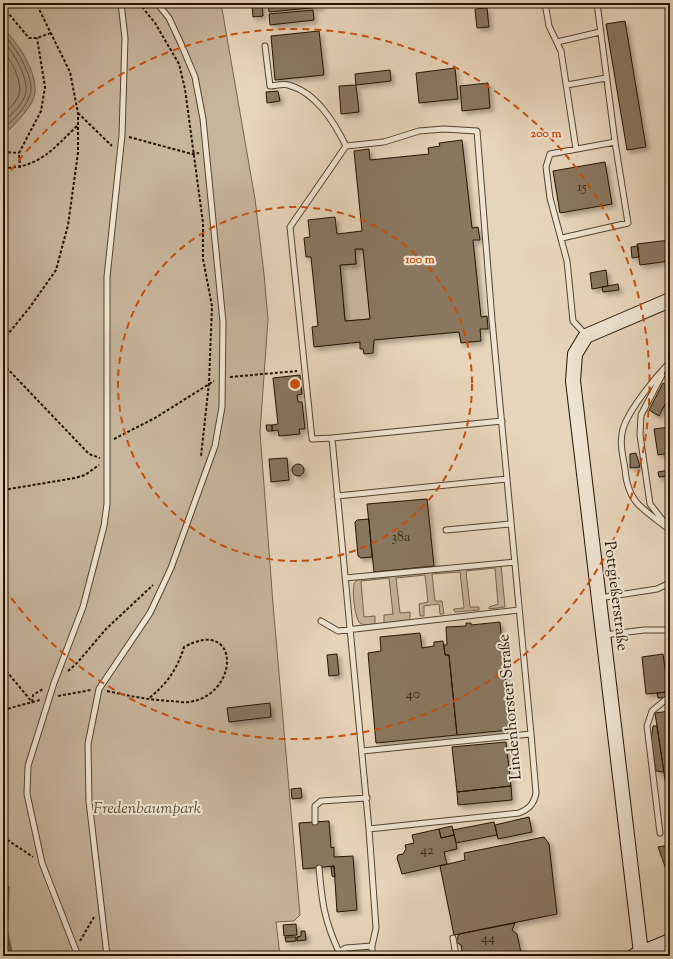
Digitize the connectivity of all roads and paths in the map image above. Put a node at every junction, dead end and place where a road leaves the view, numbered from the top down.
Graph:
1 (36, 3) edge
2 (121, 3) edge
3 (138, 3) edge
4 (158, 3) edge
5 (545, 3) edge
6 (597, 3) edge
7 (3, 7) edge
8 (600, 32) junction
9 (52, 33) junction
10 (37, 38) junction
11 (557, 42) junction
12 (264, 46) dead end
13 (606, 78) junction
14 (567, 85) junction
15 (78, 113) junction
16 (78, 125) junction
17 (122, 135) junction
18 (615, 142) junction
19 (346, 146) junction
20 (576, 149) junction
21 (208, 151) junction
22 (3, 152) edge
23 (19, 153) junction
24 (121, 154) junction
25 (192, 154) junction
26 (3, 168) edge
27 (20, 168) junction
28 (562, 238) junction
29 (670, 300) edge
30 (586, 336) junction
31 (3, 340) edge
32 (670, 362) edge
33 (3, 364) edge
34 (665, 368) junction
35 (304, 370) junction
36 (223, 378) junction
37 (209, 383) junction
38 (502, 421) junction
39 (332, 438) junction
40 (106, 443) junction
41 (106, 461) junction
42 (200, 461) dead end
43 (507, 479) junction
44 (3, 490) edge
45 (337, 496) junction
46 (511, 524) junction
47 (670, 529) edge
48 (446, 530) dead end
49 (515, 562) junction
50 (345, 578) junction
51 (155, 582) dead end
52 (670, 582) edge
53 (670, 588) edge
54 (657, 589) junction
55 (598, 598) junction
56 (519, 610) junction
57 (321, 621) dead end
58 (350, 630) junction
59 (670, 630) edge
60 (603, 635) junction
61 (3, 667) edge
62 (54, 683) junction
63 (99, 688) junction
64 (670, 696) edge
65 (50, 697) junction
66 (148, 700) junction
67 (32, 702) junction
68 (3, 710) edge
69 (532, 734) junction
70 (362, 751) junction
71 (367, 798) junction
72 (315, 822) dead end
73 (369, 829) junction
74 (660, 833) dead end
75 (3, 837) edge
76 (42, 863) junction
77 (319, 868) dead end
78 (101, 904) junction
79 (452, 938) dead end
80 (670, 941) edge
81 (372, 946) junction
82 (76, 949) junction
83 (338, 954) edge
84 (638, 954) edge
85 (78, 956) edge
86 (107, 956) edge
87 (372, 956) edge
88 (456, 956) edge

1 - 9 path
2 - 17 lane
3 - 25 path
4 - 21 lane
5 - 11 lane
6 - 8 lane
7 - 10 path
8 - 11 lane
8 - 13 lane
9 - 10 path
9 - 15 path
10 - 23 path
11 - 14 lane
12 - 19 lane
13 - 14 lane
13 - 18 lane
14 - 20 lane
15 - 16 path
15 - 24 path
16 - 27 path
16 - 31 path
17 - 24 lane
17 - 25 path
18 - 20 lane
18 - 28 lane
19 - 35 lane
19 - 38 lane, Lindenhorster Straße
20 - 28 lane
21 - 25 path
21 - 36 lane
22 - 23 path
23 - 27 path
24 - 40 lane
25 - 37 path
26 - 27 path
28 - 30 lane
29 - 30 street
30 - 55 street, Pottgießerstraße
32 - 34 lane
33 - 41 path
34 - 47 lane
34 - 47 lane
35 - 36 path
35 - 39 lane
36 - 37 path
36 - 63 lane
37 - 40 path
37 - 42 path
38 - 39 lane
38 - 43 lane, Lindenhorster Straße
39 - 45 lane
40 - 41 lane
41 - 44 path
41 - 62 lane
43 - 45 lane
43 - 46 lane, Lindenhorster Straße
45 - 50 lane
46 - 48 lane
46 - 49 lane, Lindenhorster Straße
49 - 50 lane
49 - 56 lane, Lindenhorster Straße
50 - 58 lane
51 - 62 path
52 - 54 lane
53 - 54 lane
54 - 55 lane
55 - 60 street, Pottgießerstraße
56 - 58 lane
56 - 69 lane, Lindenhorster Straße
57 - 58 lane
58 - 70 lane
59 - 60 lane
60 - 84 street, Pottgießerstraße
61 - 67 path
62 - 65 lane
62 - 67 path
63 - 65 path
63 - 66 path
63 - 78 lane
64 - 74 lane
65 - 67 path
65 - 76 lane
66 - 66 path
67 - 68 path
69 - 70 lane
69 - 73 lane, Lindenhorster Straße
70 - 71 lane
71 - 72 lane
71 - 73 lane
73 - 81 lane
75 - 76 path
76 - 82 lane
77 - 83 lane
78 - 82 path
78 - 86 lane
79 - 88 lane
80 - 84 street
81 - 83 lane
81 - 87 lane
82 - 85 lane

